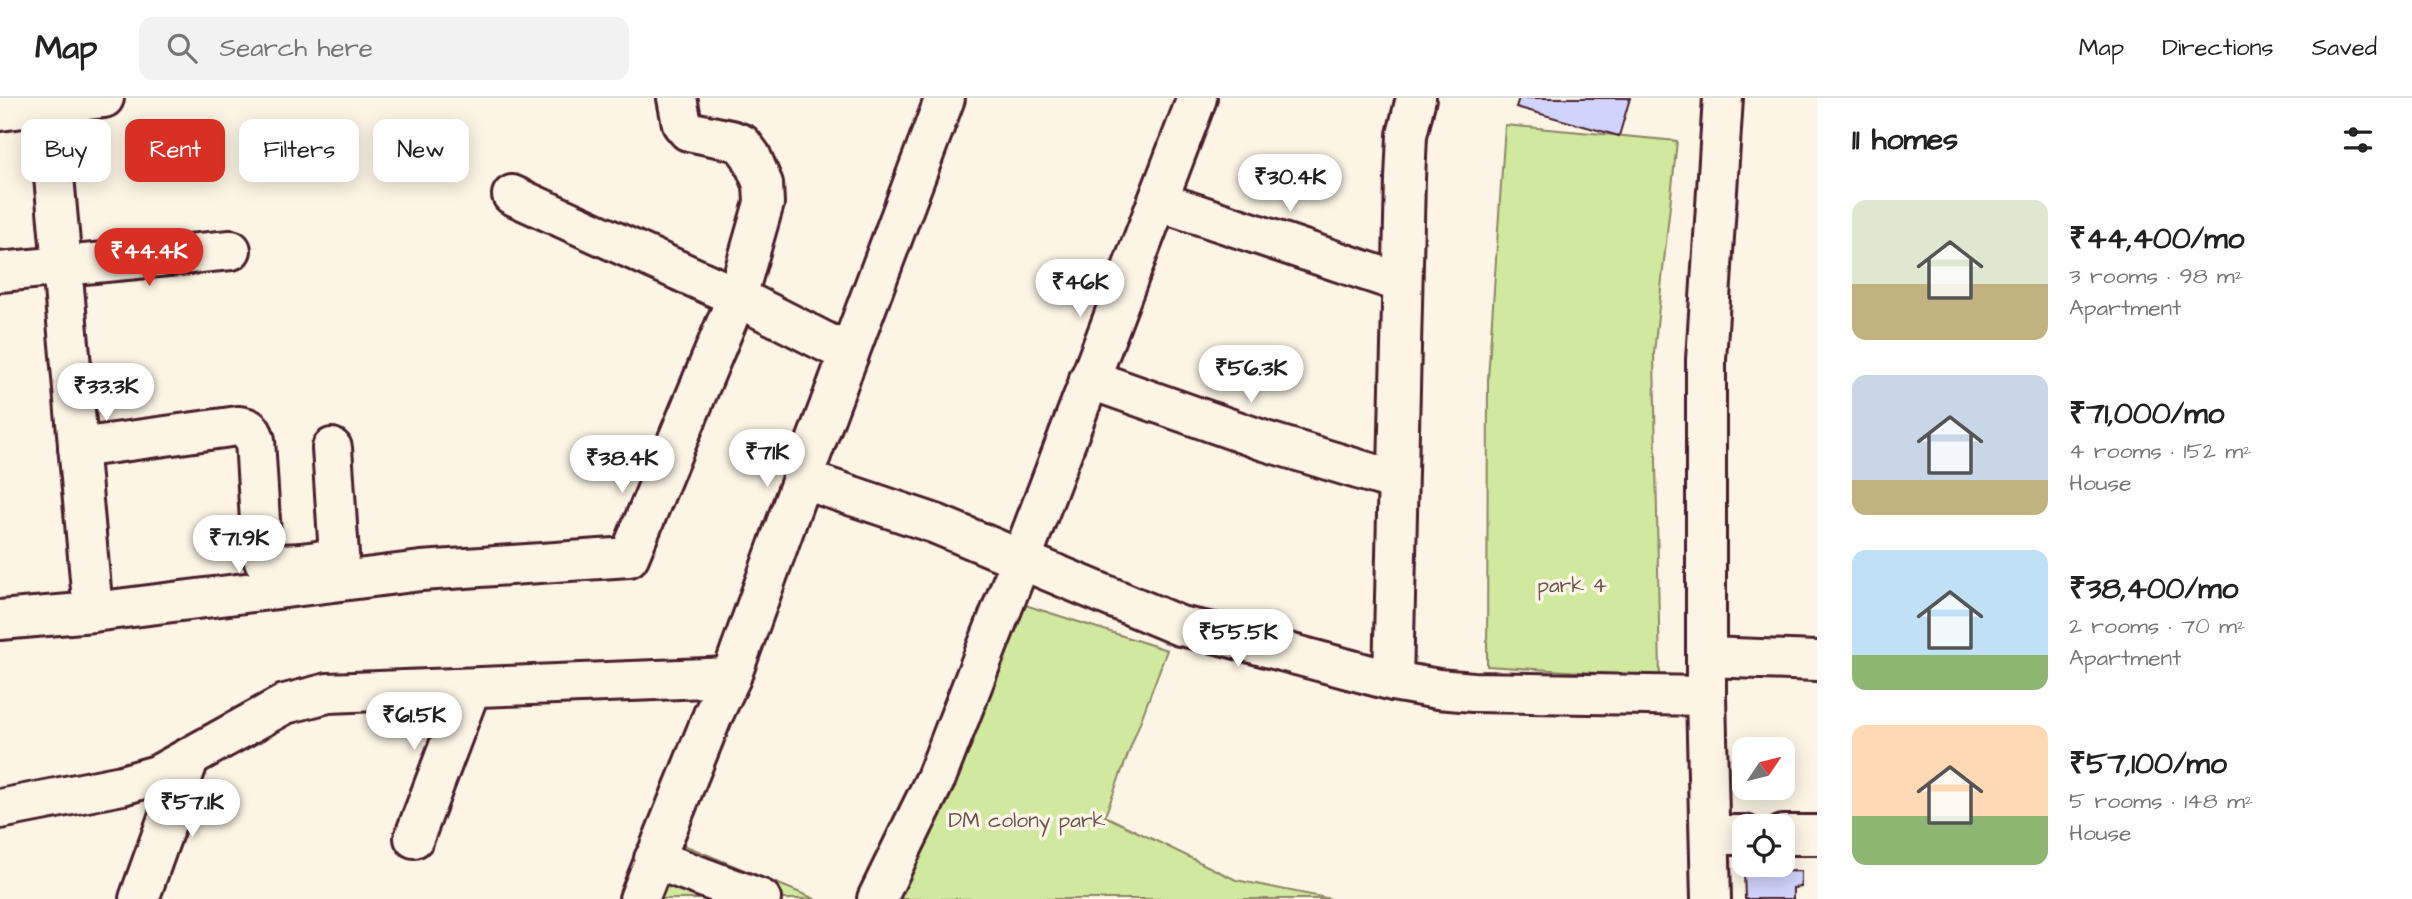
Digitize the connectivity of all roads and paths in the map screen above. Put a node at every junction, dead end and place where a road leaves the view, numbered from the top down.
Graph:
1 (104, 98) edge
2 (677, 98) edge
3 (945, 98) edge
4 (1197, 98) edge
5 (1416, 98) edge
6 (1723, 98) edge
7 (47, 101) edge
8 (0, 111) edge
9 (513, 195) dead end
10 (1158, 201) junction
11 (231, 250) dead end
12 (62, 267) junction
13 (0, 272) edge
14 (1402, 283) junction
15 (737, 297) junction
16 (849, 354) junction
17 (1089, 379) junction
18 (78, 448) junction
19 (332, 448) dead end
20 (802, 479) junction
21 (1397, 481) junction
22 (1021, 561) junction
23 (93, 612) junction
24 (0, 620) edge
25 (1706, 657) junction
26 (1817, 661) edge
27 (731, 677) junction
28 (1393, 681) junction
29 (471, 688) junction
30 (1706, 696) junction
31 (188, 759) junction
32 (0, 809) edge
33 (1727, 835) edge
34 (1795, 835) edge
35 (1817, 835) edge
36 (414, 838) dead end
37 (654, 859) junction
38 (139, 899) edge
39 (639, 899) edge
40 (761, 899) edge
41 (877, 899) edge
42 (1711, 899) edge

1 - 7 street
2 - 15 street
3 - 16 street
4 - 10 street
5 - 14 street
6 - 25 street
7 - 8 street
7 - 12 street
9 - 15 street
10 - 14 street
10 - 17 street
11 - 12 street
12 - 13 street
12 - 18 street
14 - 21 street
15 - 16 street
15 - 23 street
16 - 20 street
17 - 21 street
17 - 22 street
18 - 19 street
18 - 23 street
20 - 22 street
20 - 27 street
21 - 28 street
22 - 28 street
22 - 41 street
23 - 24 street
25 - 26 street
25 - 30 street
27 - 29 street
27 - 37 street
28 - 30 street
29 - 31 street
29 - 36 street
30 - 33 street
31 - 32 street
31 - 38 street
33 - 42 street
34 - 35 street
37 - 39 street
37 - 40 street

